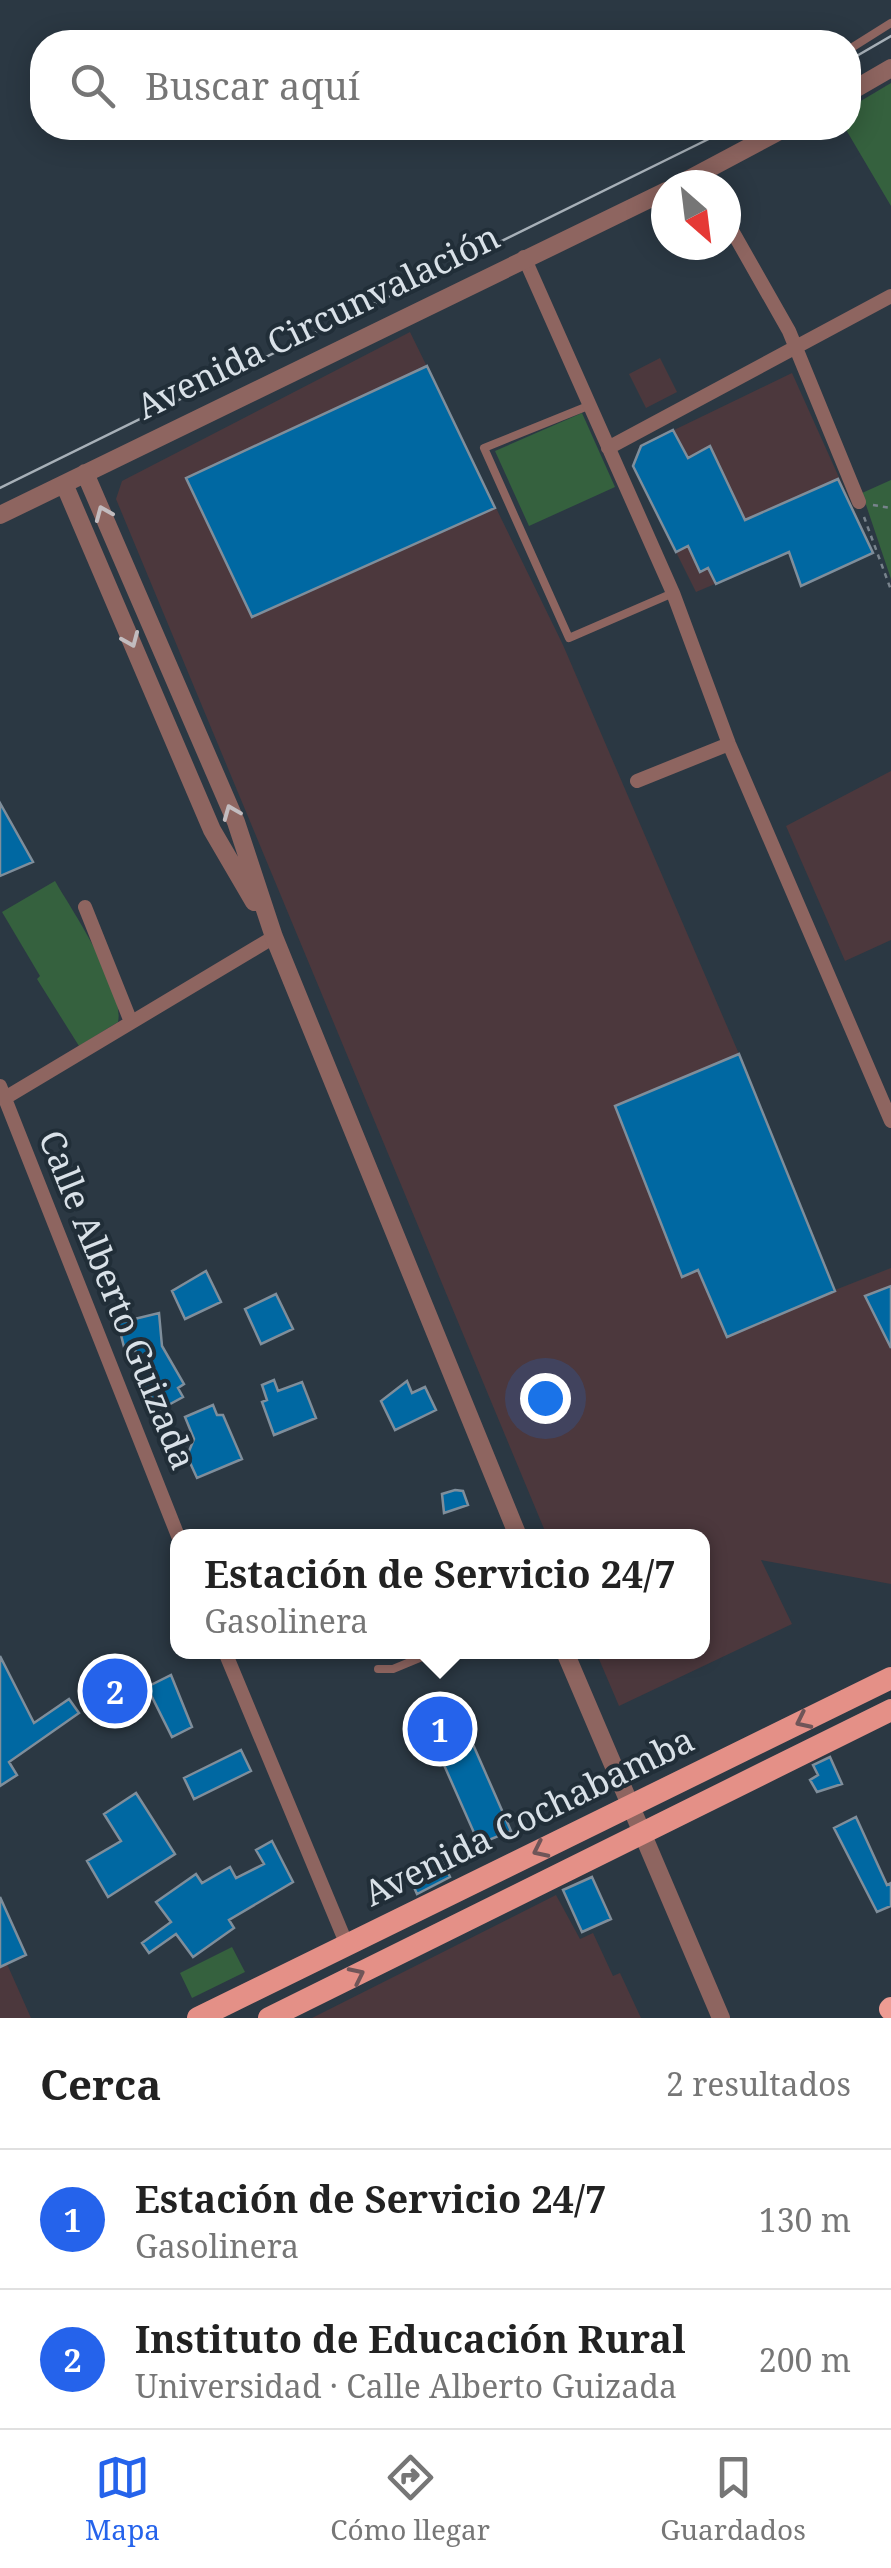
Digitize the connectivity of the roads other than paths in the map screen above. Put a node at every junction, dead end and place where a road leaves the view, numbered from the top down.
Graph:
1 (891, 23) edge
2 (861, 42) edge
3 (891, 68) edge
4 (861, 85) edge
5 (767, 140) edge
6 (719, 170) edge
7 (651, 198) edge
8 (741, 247) edge
9 (524, 257) junction
10 (891, 296) edge
11 (796, 348) junction
12 (588, 406) junction
13 (608, 448) junction
14 (85, 473) junction
15 (64, 486) junction
16 (858, 502) road end
17 (0, 515) edge
18 (673, 593) junction
19 (729, 744) junction
20 (638, 781) dead end
21 (85, 907) dead end
22 (274, 937) junction
23 (131, 1022) junction
24 (3, 1092) edge
25 (891, 1121) edge
26 (175, 1529) edge
27 (515, 1529) edge
28 (228, 1659) edge
29 (416, 1659) edge
30 (567, 1659) edge
31 (378, 1669) dead end
32 (891, 1678) edge
33 (891, 1710) edge
34 (628, 1807) junction
35 (640, 1836) junction
36 (346, 1945) junction
37 (891, 2008) edge
38 (199, 2018) edge
39 (269, 2018) edge
40 (721, 2018) edge
41 (876, 2018) edge

1 - 2 lane
3 - 4 street
5 - 6 street
7 - 9 street, Avenida Circunvalación
8 - 11 street
9 - 12 street
9 - 14 street, Avenida Circunvalación
10 - 11 street
11 - 13 street
11 - 16 street
12 - 13 street
12 - 18 lane
13 - 18 street
14 - 15 street, Avenida Circunvalación
22 -> 14 street
15 - 17 street, Avenida Circunvalación
15 -> 22 street
18 - 19 street
19 - 20 street
19 - 25 street
21 - 23 street
22 - 23 street
22 - 27 street
23 - 24 street
24 - 26 street, Calle Alberto Guizada
28 - 36 street
29 - 31 lane
30 - 34 street
32 -> 34 main road, Avenida Cochabamba
33 - 35 main road, Avenida Cochabamba
34 - 35 street
34 -> 36 main road, Avenida Cochabamba
39 -> 35 main road, Avenida Cochabamba
35 - 40 street
36 - 38 main road, Avenida Cochabamba
37 - 41 street

